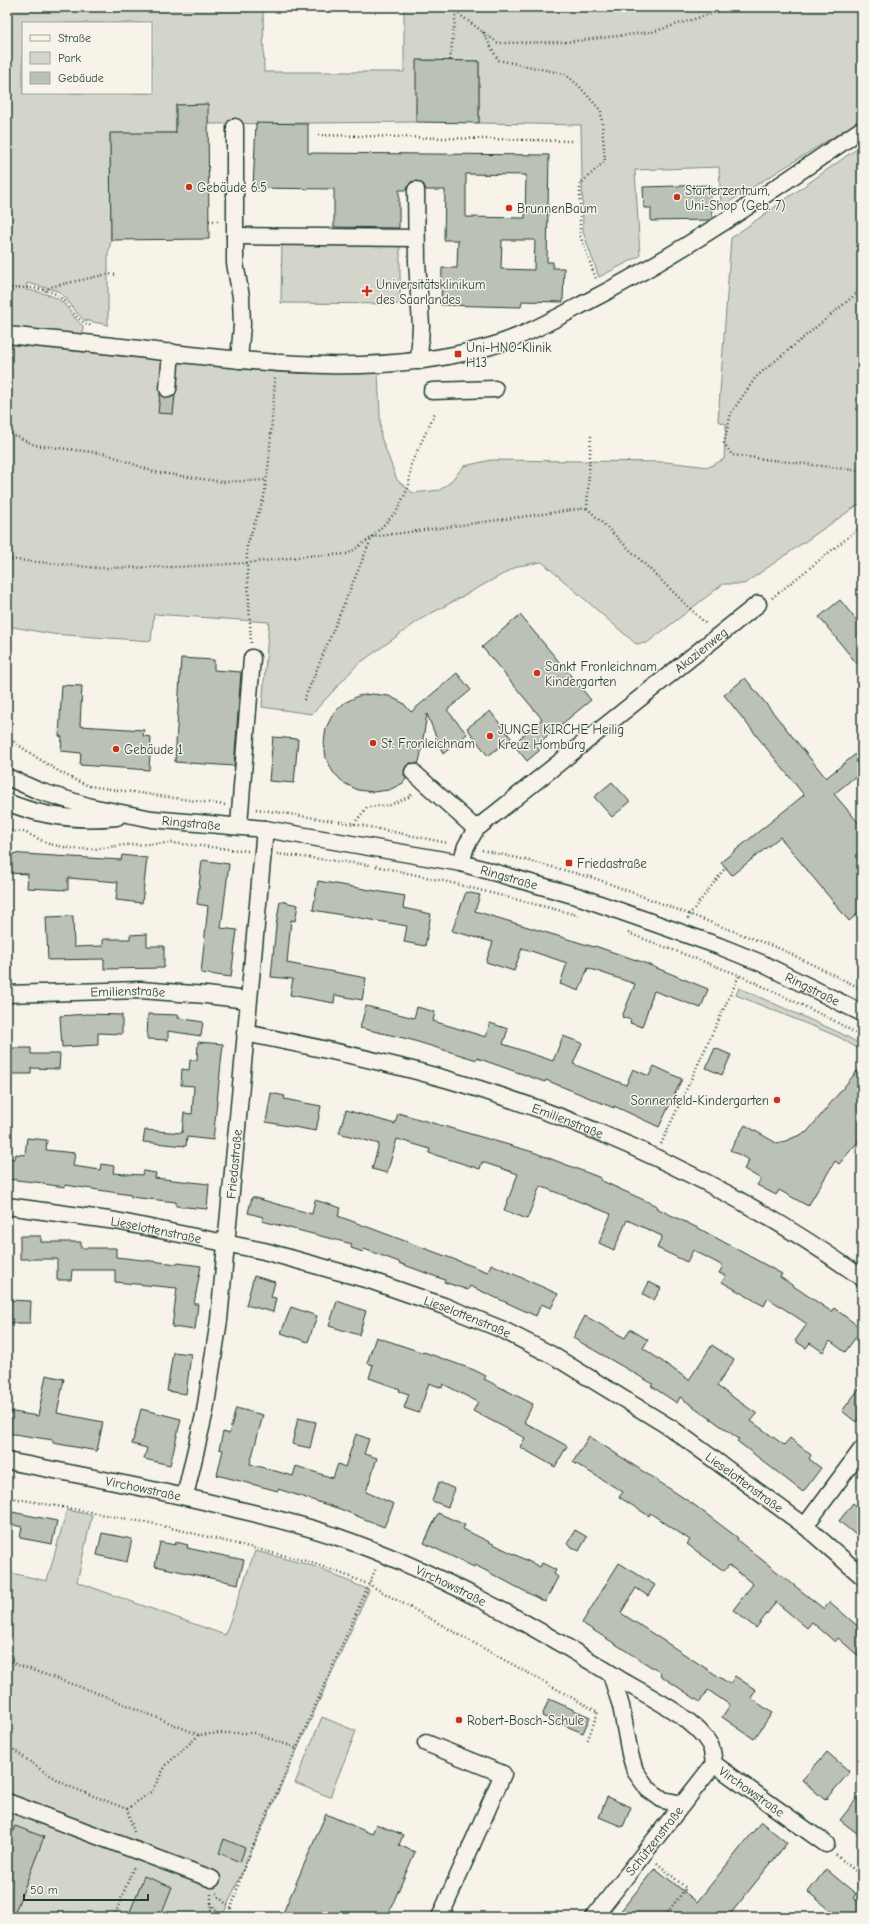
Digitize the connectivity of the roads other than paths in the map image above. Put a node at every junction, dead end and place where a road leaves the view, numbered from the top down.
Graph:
1 (235, 127) dead end
2 (862, 129) edge
3 (416, 190) dead end
4 (235, 236) junction
5 (416, 238) junction
6 (7, 335) edge
7 (172, 352) junction
8 (239, 360) junction
9 (419, 361) junction
10 (168, 389) dead end
11 (496, 389) dead end
12 (432, 391) dead end
13 (758, 604) road end
14 (252, 658) road end
15 (416, 774) road end
16 (7, 777) edge
17 (7, 802) edge
18 (137, 816) junction
19 (239, 825) junction
20 (264, 829) junction
21 (476, 829) junction
22 (461, 863) junction
23 (7, 994) edge
24 (248, 1000) junction
25 (862, 1013) edge
26 (245, 1033) junction
27 (7, 1206) edge
28 (225, 1243) junction
29 (862, 1278) edge
30 (862, 1449) edge
31 (7, 1461) edge
32 (185, 1496) junction
33 (804, 1526) junction
34 (862, 1576) edge
35 (612, 1674) junction
36 (426, 1743) dead end
37 (714, 1764) junction
38 (7, 1802) edge
39 (682, 1804) junction
40 (826, 1844) road end
41 (212, 1879) road end
42 (440, 1917) edge
43 (594, 1917) edge

1 - 4 street
2 - 9 street
3 - 5 street
4 - 5 street
4 - 8 street
5 - 9 street
6 - 7 street
7 - 8 street
7 - 10 street
8 - 9 street
11 - 12 street
13 - 21 street, Akazienweg
14 - 19 street
15 - 21 street
16 - 18 street, Ringstraße
17 - 18 street, Ringstraße
18 - 19 street, Ringstraße
19 - 20 street, Ringstraße
20 - 22 street, Ringstraße
20 - 24 street, Friedastraße
21 - 22 street, Akazienweg
22 - 25 street, Ringstraße
23 - 24 street, Emilienstraße
24 - 26 street, Friedastraße
26 - 28 street, Friedastraße
26 - 29 street, Emilienstraße
27 - 28 street, Lieselottenstraße
28 - 32 street, Friedastraße
28 - 33 street, Lieselottenstraße
30 - 33 street
31 - 32 street, Virchowstraße
32 - 35 street, Virchowstraße
33 - 34 street, Lieselottenstraße
35 - 37 street, Virchowstraße
35 - 39 street
36 - 42 street
37 - 39 street, Schützenstraße
37 - 40 street, Virchowstraße
38 - 41 street
39 - 43 street, Schützenstraße

